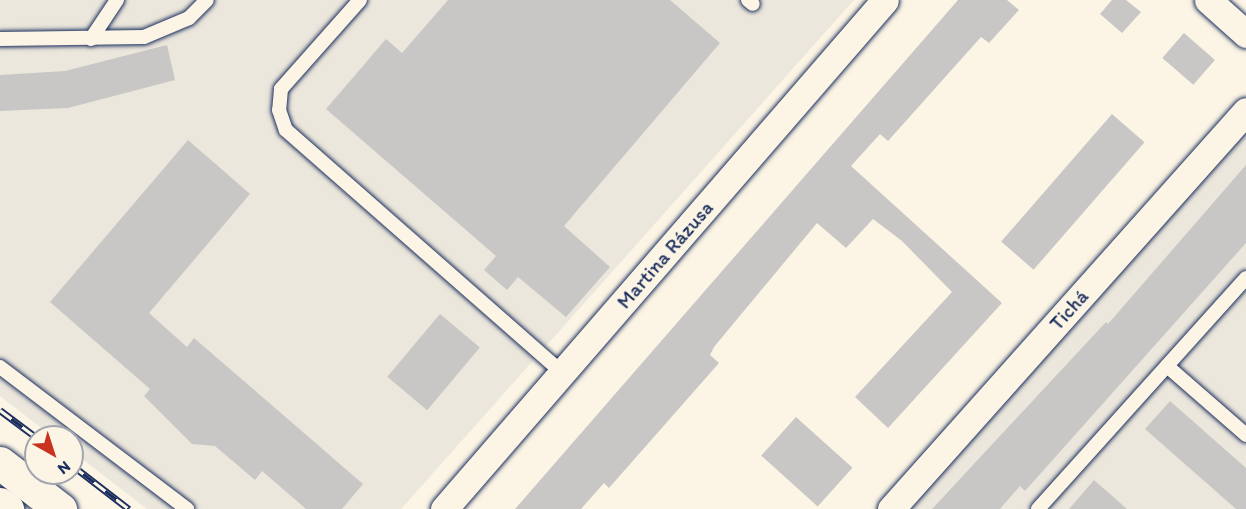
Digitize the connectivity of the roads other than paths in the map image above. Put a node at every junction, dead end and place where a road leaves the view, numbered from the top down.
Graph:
1 (117, 0) edge
2 (207, 0) edge
3 (360, 0) edge
4 (885, 0) edge
5 (1208, 0) edge
6 (1246, 34) edge
7 (0, 39) edge
8 (91, 39) junction
9 (1246, 111) edge
10 (1246, 278) edge
11 (1167, 366) junction
12 (0, 367) edge
13 (563, 373) junction
14 (1246, 435) edge
15 (0, 463) edge
16 (0, 504) edge
17 (7, 509) edge
18 (60, 509) edge
19 (187, 509) edge
20 (444, 509) edge
21 (891, 509) edge
22 (1038, 509) edge

1 - 8 lane
2 - 8 lane
3 - 13 lane
4 - 13 street, Martina Rázusa
5 - 6 street
7 - 8 lane
9 - 21 street, Tichá
10 - 11 lane
11 - 14 lane
11 - 22 lane
12 - 19 lane
13 - 20 street, Martina Rázusa
15 - 18 main road
16 - 17 main road

